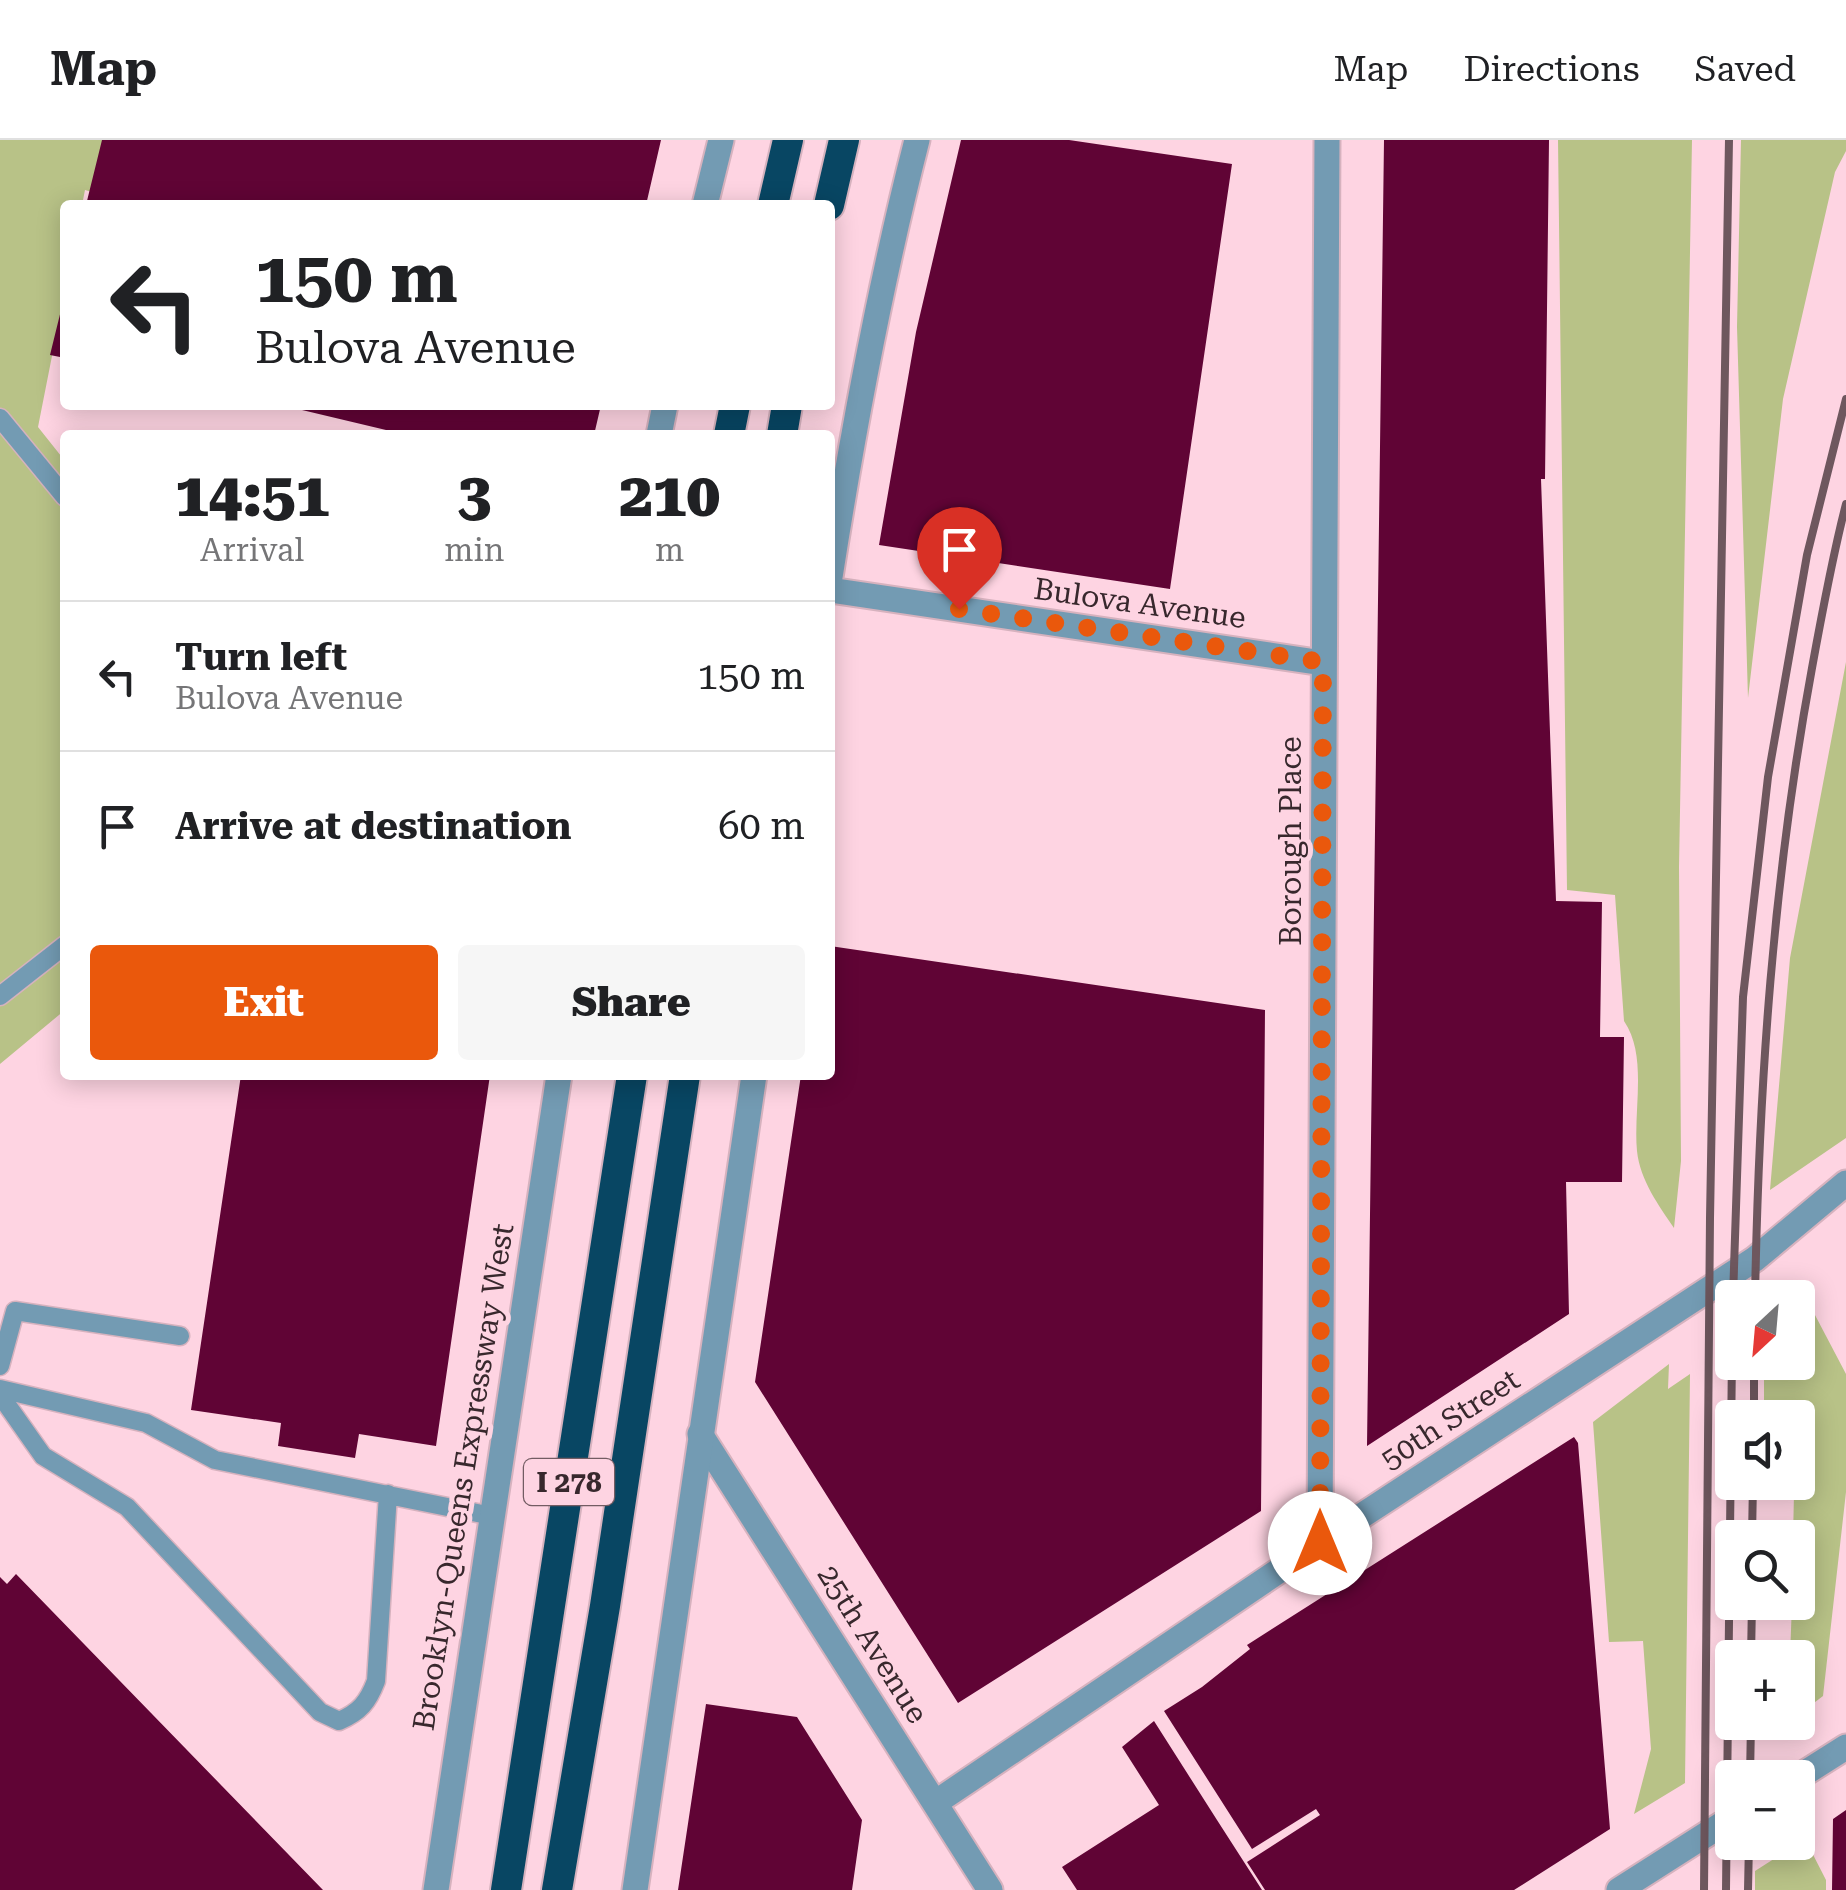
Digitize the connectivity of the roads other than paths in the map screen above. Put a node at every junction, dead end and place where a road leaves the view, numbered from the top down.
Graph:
1 (721, 140) edge
2 (788, 140) edge
3 (844, 140) edge
4 (917, 140) edge
5 (1326, 140) edge
6 (707, 200) edge
7 (774, 200) edge
8 (829, 200) edge
9 (0, 418) edge
10 (60, 491) edge
11 (835, 547) edge
12 (835, 591) edge
13 (1323, 662) junction
14 (60, 949) edge
15 (0, 996) edge
16 (558, 1080) edge
17 (631, 1080) edge
18 (683, 1080) edge
19 (753, 1080) edge
20 (1846, 1183) edge
21 (180, 1336) dead end
22 (0, 1366) edge
23 (0, 1392) edge
24 (700, 1434) junction
25 (388, 1494) junction
26 (492, 1516) junction
27 (1320, 1543) junction
28 (605, 1606) junction
29 (1846, 1747) edge
30 (1815, 1767) edge
31 (935, 1803) junction
32 (1715, 1829) edge
33 (436, 1890) edge
34 (506, 1890) edge
35 (557, 1890) edge
36 (573, 1890) edge
37 (636, 1890) edge
38 (990, 1890) edge
39 (1619, 1890) edge

1 - 6 street
2 - 7 highway
3 - 8 highway
4 - 11 street
5 - 13 street, Borough Place
9 - 10 lane
12 - 13 street, Bulova Avenue
13 - 27 street, Borough Place
14 - 15 lane
16 - 26 street, Brooklyn-Queens Expressway West
17 - 34 highway, I 278
18 - 28 highway, I 278
19 - 24 street
20 - 27 street, 50th Street
21 - 22 lane
23 - 25 lane
23 - 25 lane
24 - 31 street, 25th Avenue
24 - 37 street
25 - 26 lane
26 - 33 street, Brooklyn-Queens Expressway West
27 - 31 street, 50th Street
28 - 35 highway, I 278
28 - 36 highway
29 - 30 street
31 - 38 street, 25th Avenue
32 - 39 street

